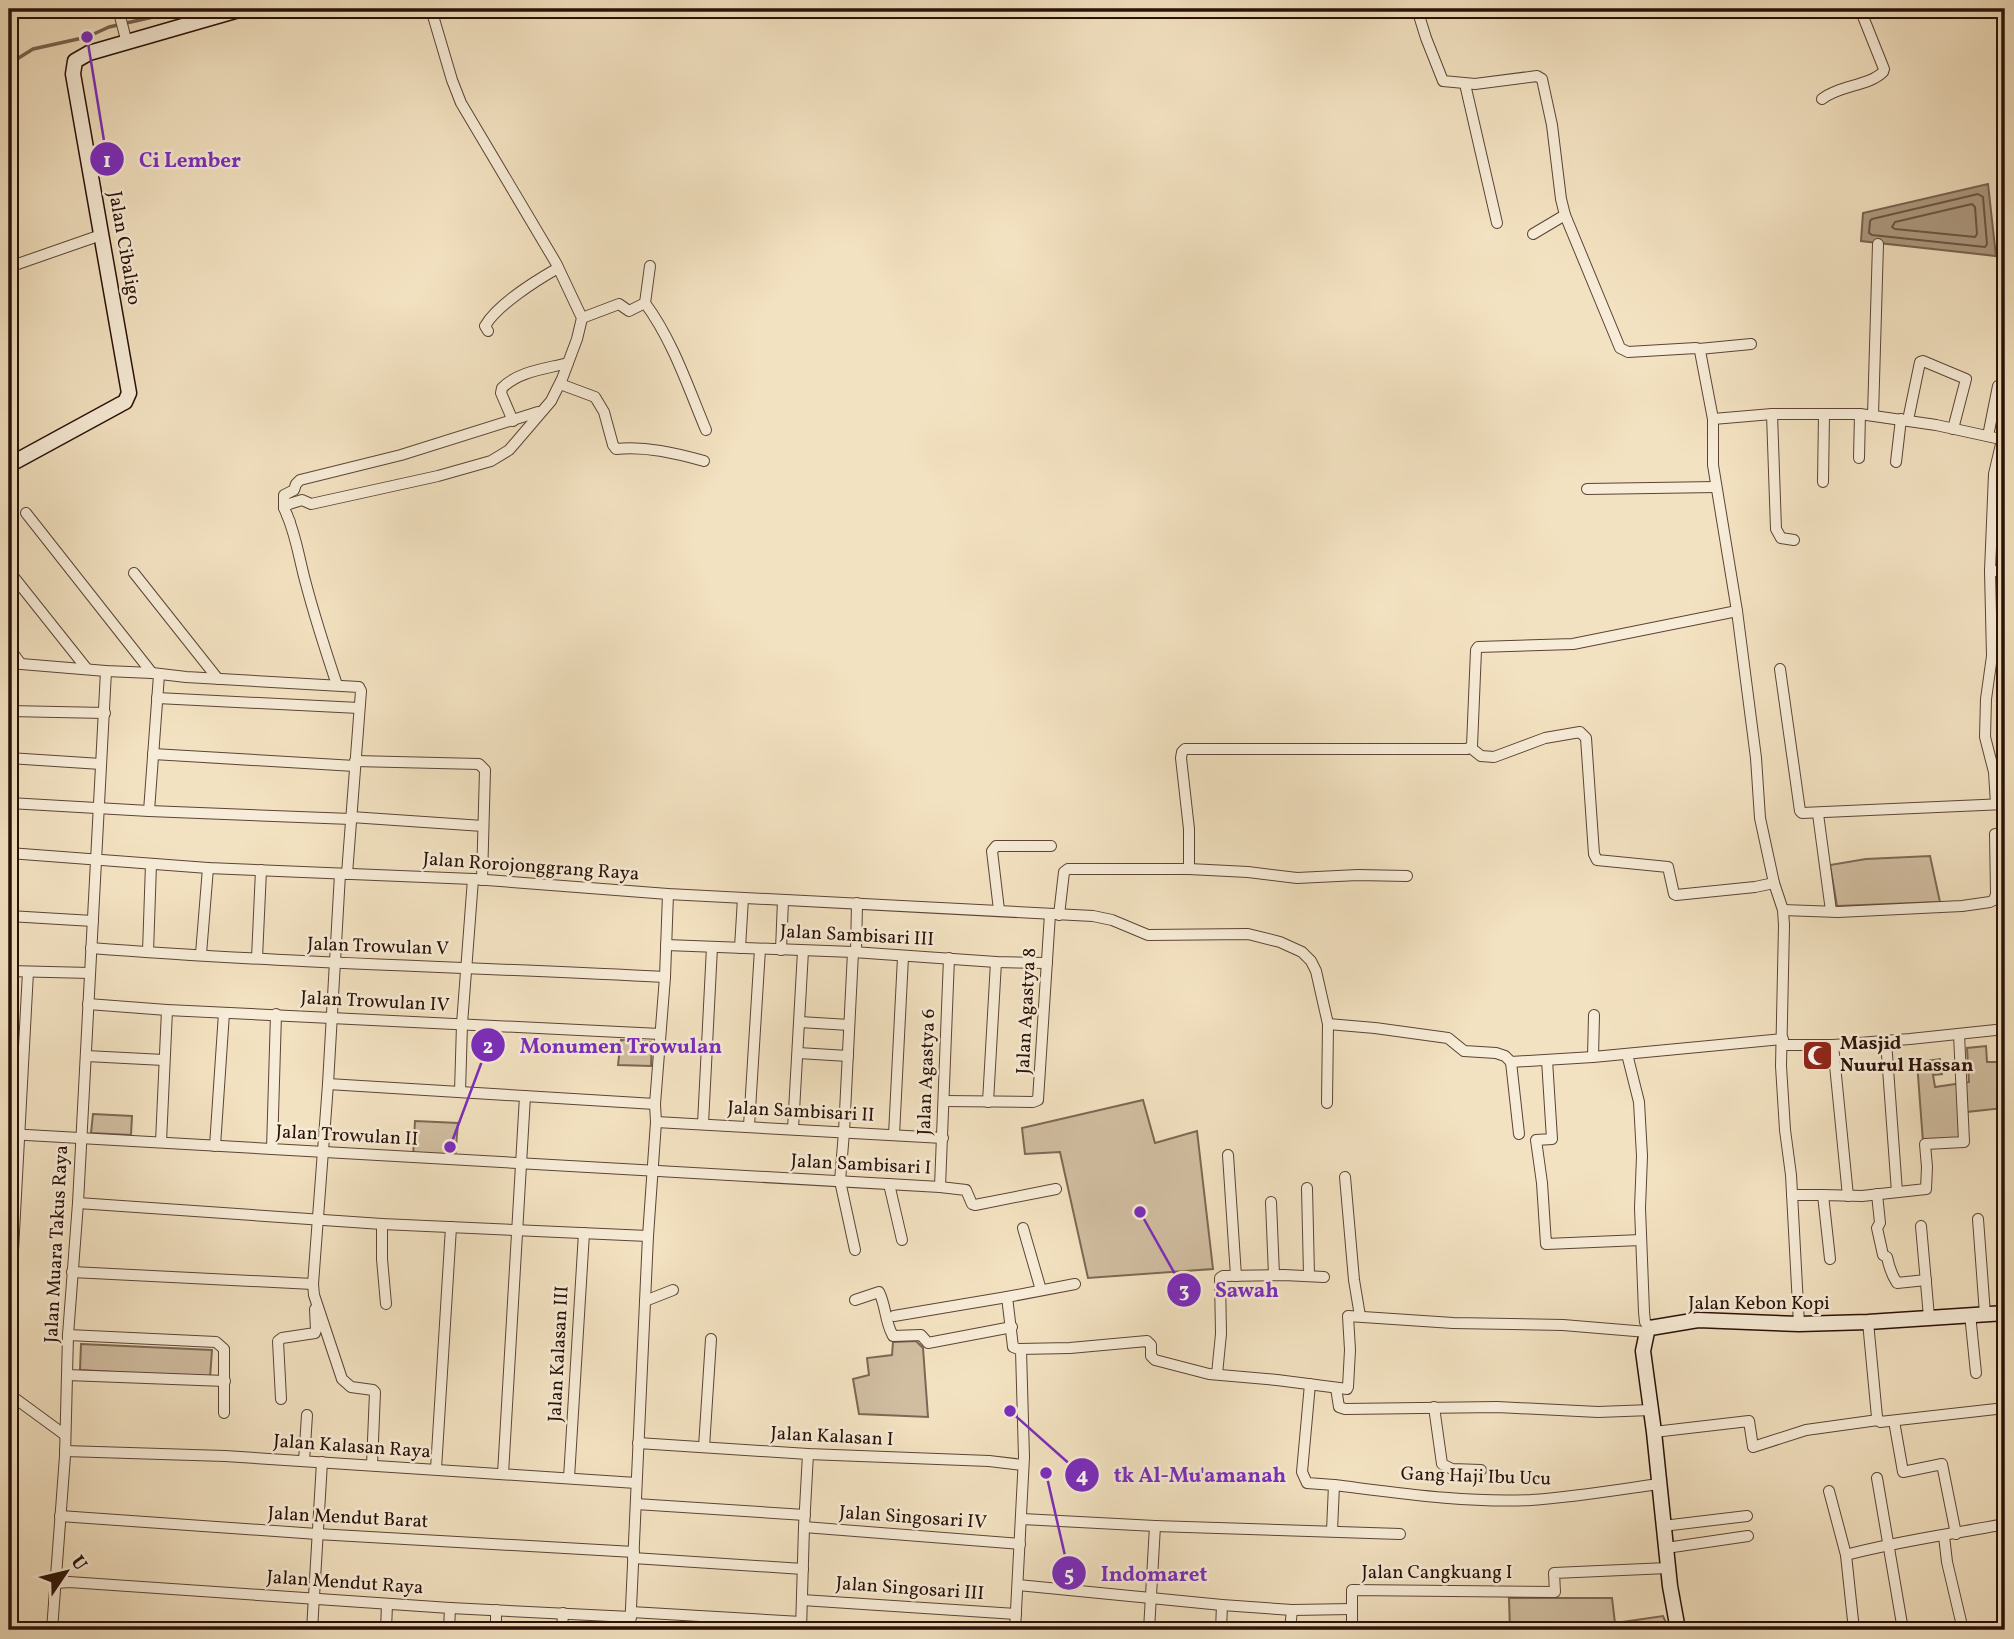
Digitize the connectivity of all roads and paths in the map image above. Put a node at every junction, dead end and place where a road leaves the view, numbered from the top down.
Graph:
1 (242, 9) edge
2 (431, 9) edge
3 (1417, 9) edge
4 (1860, 9) edge
5 (119, 12) edge
6 (125, 36) junction
7 (1465, 84) junction
8 (1822, 99) dead end
9 (1565, 215) junction
10 (1497, 223) dead end
11 (1532, 234) dead end
12 (102, 235) junction
13 (1878, 244) dead end
14 (9, 267) edge
15 (650, 267) dead end
16 (558, 268) junction
17 (645, 303) junction
18 (582, 318) junction
19 (2005, 318) edge
20 (488, 331) dead end
21 (2005, 336) edge
22 (1751, 344) dead end
23 (1699, 349) junction
24 (568, 363) junction
25 (560, 384) junction
26 (1998, 386) dead end
27 (542, 411) junction
28 (1772, 414) junction
29 (1824, 414) junction
30 (1860, 414) junction
31 (1873, 415) junction
32 (1713, 419) junction
33 (1904, 419) junction
34 (508, 423) junction
35 (1953, 429) junction
36 (706, 430) dead end
37 (1988, 436) junction
38 (2004, 440) edge
39 (516, 442) junction
40 (1858, 458) dead end
41 (704, 461) dead end
42 (1896, 462) dead end
43 (9, 465) edge
44 (1823, 482) dead end
45 (1716, 487) junction
46 (1587, 489) dead end
47 (284, 508) junction
48 (26, 513) dead end
49 (1794, 540) dead end
50 (9, 571) edge
51 (1990, 571) junction
52 (2005, 571) edge
53 (134, 573) dead end
54 (1737, 611) junction
55 (9, 648) edge
56 (9, 663) edge
57 (21, 664) junction
58 (87, 669) junction
59 (1780, 669) dead end
60 (106, 671) junction
61 (155, 674) junction
62 (218, 679) junction
63 (337, 685) junction
64 (157, 698) junction
65 (359, 708) junction
66 (9, 711) edge
67 (105, 713) junction
68 (1471, 748) junction
69 (153, 754) junction
70 (9, 758) edge
71 (102, 764) junction
72 (355, 764) junction
73 (9, 803) edge
74 (2001, 804) edge
75 (99, 809) junction
76 (149, 811) junction
77 (1818, 814) junction
78 (351, 818) junction
79 (483, 826) junction
80 (1995, 834) dead end
81 (1051, 846) dead end
82 (9, 853) edge
83 (96, 860) junction
84 (151, 864) junction
85 (208, 868) junction
86 (1189, 869) junction
87 (261, 870) junction
88 (344, 874) junction
89 (1407, 876) dead end
90 (477, 880) junction
91 (1773, 883) junction
92 (668, 894) junction
93 (743, 898) junction
94 (783, 900) junction
95 (857, 904) junction
96 (999, 910) junction
97 (1783, 910) junction
98 (1831, 911) junction
99 (1055, 914) junction
100 (9, 916) edge
101 (93, 921) junction
102 (666, 945) junction
103 (712, 947) junction
104 (91, 948) junction
105 (740, 948) junction
106 (760, 949) junction
107 (781, 950) junction
108 (803, 951) junction
109 (148, 952) junction
110 (855, 952) junction
111 (201, 954) junction
112 (903, 957) junction
113 (257, 958) junction
114 (949, 958) junction
115 (996, 962) junction
116 (1046, 963) junction
117 (335, 964) junction
118 (466, 967) junction
119 (9, 971) edge
120 (28, 972) junction
121 (90, 973) junction
122 (665, 976) junction
123 (88, 1004) junction
124 (167, 1010) junction
125 (224, 1013) junction
126 (276, 1014) junction
127 (1594, 1015) dead end
128 (331, 1018) junction
129 (800, 1022) junction
130 (462, 1024) junction
131 (1328, 1024) junction
132 (849, 1025) junction
133 (2005, 1029) edge
134 (660, 1034) junction
135 (1959, 1034) junction
136 (1886, 1041) junction
137 (1783, 1042) junction
138 (1833, 1045) junction
139 (798, 1053) junction
140 (1627, 1054) junction
141 (86, 1056) junction
142 (848, 1056) junction
143 (1592, 1057) junction
144 (164, 1060) junction
145 (1547, 1060) junction
146 (1511, 1062) junction
147 (328, 1084) junction
148 (460, 1092) junction
149 (525, 1096) junction
150 (944, 1101) junction
151 (988, 1102) junction
152 (1327, 1103) dead end
153 (655, 1104) junction
154 (656, 1122) junction
155 (703, 1124) junction
156 (749, 1126) junction
157 (793, 1129) junction
158 (844, 1132) junction
159 (1519, 1134) dead end
160 (14, 1135) edge
161 (894, 1135) junction
162 (943, 1138) junction
163 (81, 1139) junction
164 (161, 1142) junction
165 (215, 1146) junction
166 (272, 1149) junction
167 (323, 1152) junction
168 (1228, 1155) dead end
169 (520, 1163) junction
170 (653, 1171) junction
171 (1345, 1177) dead end
172 (840, 1181) junction
173 (12, 1182) edge
174 (889, 1184) junction
175 (940, 1187) junction
176 (1307, 1188) dead end
177 (1056, 1189) dead end
178 (1897, 1192) junction
179 (1877, 1194) junction
180 (1792, 1195) junction
181 (1823, 1195) junction
182 (1848, 1196) junction
183 (1271, 1202) dead end
184 (78, 1203) junction
185 (317, 1219) junction
186 (1978, 1219) dead end
187 (382, 1224) junction
188 (1921, 1226) dead end
189 (451, 1227) junction
190 (1023, 1228) dead end
191 (516, 1230) junction
192 (584, 1233) junction
193 (648, 1236) junction
194 (902, 1240) dead end
195 (1641, 1240) junction
196 (11, 1241) edge
197 (855, 1250) dead end
198 (1830, 1259) dead end
199 (72, 1272) junction
200 (1273, 1275) junction
201 (1310, 1275) junction
202 (1236, 1276) junction
203 (1324, 1277) dead end
204 (1926, 1280) junction
205 (1075, 1284) dead end
206 (313, 1290) junction
207 (673, 1290) dead end
208 (1041, 1290) junction
209 (10, 1294) edge
210 (1007, 1297) junction
211 (855, 1300) dead end
212 (645, 1301) junction
213 (386, 1304) dead end
214 (2005, 1313) edge
215 (1978, 1314) junction
216 (894, 1316) dead end
217 (1360, 1316) junction
218 (1929, 1317) junction
219 (1868, 1322) junction
220 (1799, 1324) junction
221 (9, 1325) edge
222 (1012, 1328) junction
223 (1649, 1330) junction
224 (68, 1335) junction
225 (711, 1339) dead end
226 (1019, 1349) junction
227 (1976, 1373) dead end
228 (1217, 1374) junction
229 (67, 1375) junction
230 (225, 1381) junction
231 (1310, 1384) junction
232 (1336, 1388) junction
233 (9, 1394) edge
234 (281, 1399) dead end
235 (1434, 1407) junction
236 (2005, 1408) edge
237 (1651, 1410) junction
238 (224, 1413) dead end
239 (306, 1415) dead end
240 (1879, 1421) junction
241 (1894, 1421) junction
242 (1654, 1432) junction
243 (65, 1435) junction
244 (638, 1443) junction
245 (704, 1447) junction
246 (65, 1451) junction
247 (808, 1454) junction
248 (304, 1461) junction
249 (322, 1462) junction
250 (372, 1465) junction
251 (1023, 1465) junction
252 (436, 1469) junction
253 (1481, 1470) dead end
254 (503, 1474) junction
255 (569, 1478) junction
256 (1877, 1478) dead end
257 (636, 1483) junction
258 (1658, 1484) junction
259 (1334, 1485) junction
260 (1829, 1491) dead end
261 (636, 1504) junction
262 (805, 1515) junction
263 (60, 1516) junction
264 (1747, 1516) dead end
265 (1022, 1519) junction
266 (2005, 1524) edge
267 (1156, 1526) junction
268 (1663, 1526) junction
269 (804, 1527) junction
270 (1332, 1531) junction
271 (317, 1534) junction
272 (1400, 1534) dead end
273 (1956, 1534) junction
274 (1748, 1536) dead end
275 (1944, 1536) junction
276 (1020, 1544) junction
277 (1888, 1544) junction
278 (1666, 1548) junction
279 (634, 1555) junction
280 (1846, 1555) junction
281 (1668, 1568) junction
282 (803, 1569) junction
283 (57, 1583) junction
284 (1018, 1585) junction
285 (314, 1598) junction
286 (1152, 1599) junction
287 (803, 1600) junction
288 (387, 1604) junction
289 (1222, 1605) junction
290 (450, 1608) junction
291 (1292, 1609) junction
292 (1353, 1609) junction
293 (496, 1610) junction
294 (563, 1613) junction
295 (1016, 1614) junction
296 (631, 1615) junction
297 (801, 1626) edge
298 (52, 1630) edge
299 (312, 1630) edge
300 (386, 1630) edge
301 (449, 1630) edge
302 (496, 1630) edge
303 (562, 1630) edge
304 (631, 1630) edge
305 (1015, 1630) edge
306 (1149, 1630) edge
307 (1221, 1630) edge
308 (1290, 1630) edge
309 (1352, 1630) edge
310 (1678, 1630) edge
311 (1854, 1630) edge
312 (1903, 1630) edge
313 (1963, 1630) edge

1 - 6 main road, Jalan Cibaligo
2 - 16 street
3 - 7 street
4 - 8 street
5 - 6 street
6 - 12 main road, Jalan Cibaligo
7 - 9 street
7 - 10 street
9 - 11 street
9 - 23 street
12 - 14 street
12 - 43 main road, Jalan Cibaligo
13 - 31 street
15 - 17 street
16 - 18 street
16 - 20 street
17 - 18 street
17 - 36 street
18 - 24 street
19 - 21 street
22 - 23 street
23 - 32 street
24 - 25 street
24 - 34 street
25 - 27 street
25 - 41 street
26 - 37 street
27 - 34 street
27 - 39 street
28 - 29 street
28 - 32 street
28 - 49 street
29 - 30 street
29 - 44 street
30 - 31 street
30 - 40 street
31 - 33 street
32 - 45 street
33 - 35 street
33 - 35 street
33 - 42 street
34 - 39 street
34 - 47 street
35 - 37 street
37 - 38 street
38 - 51 street
39 - 47 street
45 - 46 street
45 - 54 street
47 - 63 street
48 - 61 street
50 - 58 street
51 - 52 street
51 - 74 street
53 - 62 street
54 - 68 street
54 - 91 street
55 - 57 street
56 - 57 street
57 - 58 street
58 - 60 street
59 - 77 street
60 - 61 street
60 - 67 street, Jalan Muara Takus Raya
61 - 62 street
61 - 64 street
62 - 63 street
63 - 65 street
64 - 65 street
64 - 69 street
65 - 72 street
66 - 67 street
67 - 71 street, Jalan Muara Takus Raya
68 - 86 street
68 - 91 street
69 - 72 street
69 - 76 street
70 - 71 street
71 - 75 street, Jalan Muara Takus Raya
72 - 78 street
72 - 79 street
73 - 75 street
74 - 77 street
75 - 76 street
75 - 83 street, Jalan Muara Takus Raya
76 - 78 street
77 - 98 street
78 - 79 street
78 - 88 street
79 - 90 street
80 - 98 street
81 - 96 street
82 - 83 street, Jalan Rorojonggrang Raya
83 - 84 street, Jalan Rorojonggrang Raya
83 - 101 street, Jalan Muara Takus Raya
84 - 85 street, Jalan Rorojonggrang Raya
84 - 109 street
85 - 87 street, Jalan Rorojonggrang Raya
85 - 111 street
86 - 89 street
86 - 99 street, Jalan Agastya 8
87 - 88 street, Jalan Rorojonggrang Raya
87 - 113 street
88 - 90 street, Jalan Rorojonggrang Raya
88 - 117 street
90 - 92 street, Jalan Rorojonggrang Raya
90 - 118 street
91 - 97 street
92 - 93 street, Jalan Rorojonggrang Raya
92 - 102 street
93 - 94 street, Jalan Rorojonggrang Raya
93 - 105 street
94 - 95 street, Jalan Rorojonggrang Raya
94 - 107 street
95 - 96 street, Jalan Rorojonggrang Raya
95 - 110 street
96 - 99 street, Jalan Rorojonggrang Raya
97 - 98 street
97 - 137 street
99 - 116 street, Jalan Agastya 8
99 - 131 street, Jalan Rorojonggrang Raya
100 - 101 street
101 - 104 street, Jalan Muara Takus Raya
102 - 103 street, Jalan Sambisari III
102 - 122 street
103 - 105 street, Jalan Sambisari III
103 - 155 street
104 - 109 street, Jalan Trowulan V
104 - 121 street, Jalan Muara Takus Raya
105 - 106 street, Jalan Sambisari III
106 - 107 street, Jalan Sambisari III
106 - 156 street
107 - 108 street, Jalan Sambisari III
108 - 110 street, Jalan Sambisari III
108 - 129 street
109 - 111 street, Jalan Trowulan V
110 - 112 street, Jalan Sambisari III
110 - 132 street
111 - 113 street, Jalan Trowulan V
112 - 114 street, Jalan Sambisari III
112 - 161 street
113 - 117 street, Jalan Trowulan V
114 - 115 street, Jalan Sambisari III
114 - 150 street, Jalan Agastya 6
115 - 116 street, Jalan Sambisari III
115 - 151 street
116 - 151 street, Jalan Agastya 8
117 - 118 street, Jalan Trowulan V
117 - 128 street
118 - 122 street, Jalan Trowulan V
118 - 130 street
119 - 120 street
120 - 121 street
120 - 160 street
121 - 123 street, Jalan Muara Takus Raya
122 - 134 street
123 - 124 street, Jalan Trowulan IV
123 - 141 street, Jalan Muara Takus Raya
124 - 125 street, Jalan Trowulan IV
124 - 144 street
125 - 126 street, Jalan Trowulan IV
125 - 165 street
126 - 128 street, Jalan Trowulan IV
126 - 166 street
127 - 143 street
128 - 130 street, Jalan Trowulan IV
128 - 147 street
129 - 132 street
129 - 139 street
130 - 134 street, Jalan Trowulan IV
130 - 148 street
131 - 146 street
131 - 152 street, Jalan Rorojonggrang Raya
132 - 142 street
133 - 135 street
134 - 153 street
135 - 136 street
135 - 178 street
136 - 138 street
136 - 178 street
137 - 138 street
137 - 140 street
137 - 180 street
138 - 182 street
139 - 142 street
139 - 157 street
140 - 143 street
140 - 195 street
141 - 144 street
141 - 163 street, Jalan Muara Takus Raya
142 - 158 street
143 - 145 street
144 - 164 street
145 - 146 street
145 - 195 street
146 - 159 street
147 - 148 street
147 - 167 street
148 - 149 street
149 - 153 street
149 - 169 street
150 - 151 street, Jalan Agastya 8
150 - 162 street, Jalan Agastya 6
153 - 154 street
154 - 155 street, Jalan Sambisari II
154 - 170 street
155 - 156 street, Jalan Sambisari II
156 - 157 street, Jalan Sambisari II
157 - 158 street, Jalan Sambisari II
158 - 161 street, Jalan Sambisari II
158 - 172 street
160 - 163 street, Jalan Trowulan II
160 - 173 street
161 - 162 street, Jalan Sambisari II
162 - 175 street, Jalan Agastya 6
163 - 164 street, Jalan Trowulan II
163 - 184 street, Jalan Muara Takus Raya
164 - 165 street, Jalan Trowulan II
165 - 166 street, Jalan Trowulan II
166 - 167 street, Jalan Trowulan II
167 - 169 street, Jalan Trowulan II
167 - 185 street
168 - 202 street
169 - 170 street, Jalan Trowulan II
169 - 191 street
170 - 172 street, Jalan Sambisari I
170 - 193 street
171 - 217 street
172 - 174 street, Jalan Sambisari I
172 - 197 street
173 - 196 street
174 - 175 street, Jalan Sambisari I
174 - 194 street
175 - 177 street, Jalan Sambisari I
176 - 201 street
178 - 179 street
179 - 182 street
179 - 204 street
180 - 181 street
180 - 220 street
181 - 182 street
181 - 198 street
183 - 200 street
184 - 185 street
184 - 199 street, Jalan Muara Takus Raya
185 - 187 street
185 - 206 street
186 - 215 street
187 - 189 street
187 - 213 street
188 - 204 street
189 - 191 street
189 - 252 street
190 - 208 street
191 - 192 street
191 - 254 street
192 - 193 street
192 - 255 street, Jalan Kalasan III
193 - 212 street
195 - 223 street
196 - 209 street
199 - 206 street
199 - 224 street, Jalan Muara Takus Raya
200 - 201 street
200 - 202 street
201 - 203 street
202 - 228 street
204 - 218 street
205 - 208 street
206 - 234 street
206 - 250 street
207 - 212 street
208 - 210 street
209 - 221 street
210 - 216 street
210 - 222 street
211 - 222 street
212 - 244 street
214 - 215 main road, Jalan Kebon Kopi
215 - 218 main road, Jalan Kebon Kopi
215 - 227 street
217 - 223 street
217 - 232 street
218 - 219 main road, Jalan Kebon Kopi
219 - 220 main road, Jalan Kebon Kopi
219 - 240 street
220 - 223 main road, Jalan Kebon Kopi
222 - 226 street
223 - 237 main road
224 - 229 street, Jalan Muara Takus Raya
224 - 230 street
225 - 245 street
226 - 228 street
226 - 251 street
228 - 231 street
229 - 230 street
229 - 243 street, Jalan Muara Takus Raya
230 - 238 street
231 - 232 street
231 - 259 street, Gang Haji Ibu Ucu
232 - 235 street
233 - 243 street
235 - 237 street
235 - 253 street
236 - 241 street
237 - 242 main road
239 - 248 street
240 - 241 street
240 - 242 street
241 - 273 street
242 - 258 main road
243 - 246 street, Jalan Muara Takus Raya
244 - 245 street, Jalan Kalasan I
244 - 257 street
245 - 247 street, Jalan Kalasan I
246 - 248 street, Jalan Kalasan Raya
246 - 263 street, Jalan Muara Takus Raya
247 - 251 street, Jalan Kalasan I
247 - 262 street
248 - 249 street, Jalan Kalasan Raya
249 - 250 street, Jalan Kalasan Raya
249 - 271 street
250 - 252 street, Jalan Kalasan Raya
251 - 265 street
252 - 254 street, Jalan Kalasan Raya
254 - 255 street, Jalan Kalasan Raya
255 - 257 street, Jalan Kalasan Raya
256 - 277 street
257 - 261 street
258 - 259 street, Gang Haji Ibu Ucu
258 - 268 main road
259 - 270 street
260 - 280 street
261 - 262 street
261 - 279 street
262 - 269 street
263 - 271 street, Jalan Mendut Barat
263 - 283 street, Jalan Muara Takus Raya
264 - 268 street
265 - 267 street
265 - 276 street
266 - 273 street
267 - 270 street
267 - 286 street
268 - 278 main road
269 - 276 street, Jalan Singosari IV
269 - 282 street
270 - 272 street
271 - 279 street, Jalan Mendut Barat
271 - 285 street
273 - 275 street
274 - 278 street
275 - 277 street
275 - 313 street
276 - 284 street
277 - 280 street
277 - 312 street
278 - 281 main road
279 - 282 street, Jalan Mendut Barat
279 - 296 street
280 - 311 street
281 - 292 street, Jalan Cangkuang I
281 - 310 main road
282 - 287 street
283 - 285 street, Jalan Mendut Raya
283 - 298 street, Jalan Muara Takus Raya
284 - 286 street
284 - 295 street
285 - 288 street, Jalan Mendut Raya
285 - 299 street
286 - 289 street
286 - 306 street
287 - 295 street, Jalan Singosari III
287 - 297 street
288 - 290 street, Jalan Mendut Raya
288 - 300 street
289 - 291 street
289 - 307 street
290 - 293 street, Jalan Mendut Raya
290 - 301 street
291 - 292 street
291 - 308 street
292 - 309 street
293 - 294 street, Jalan Mendut Raya
293 - 302 street
294 - 296 street, Jalan Mendut Raya
294 - 303 street
295 - 305 street
296 - 297 street, Jalan Mendut Raya
296 - 304 street

